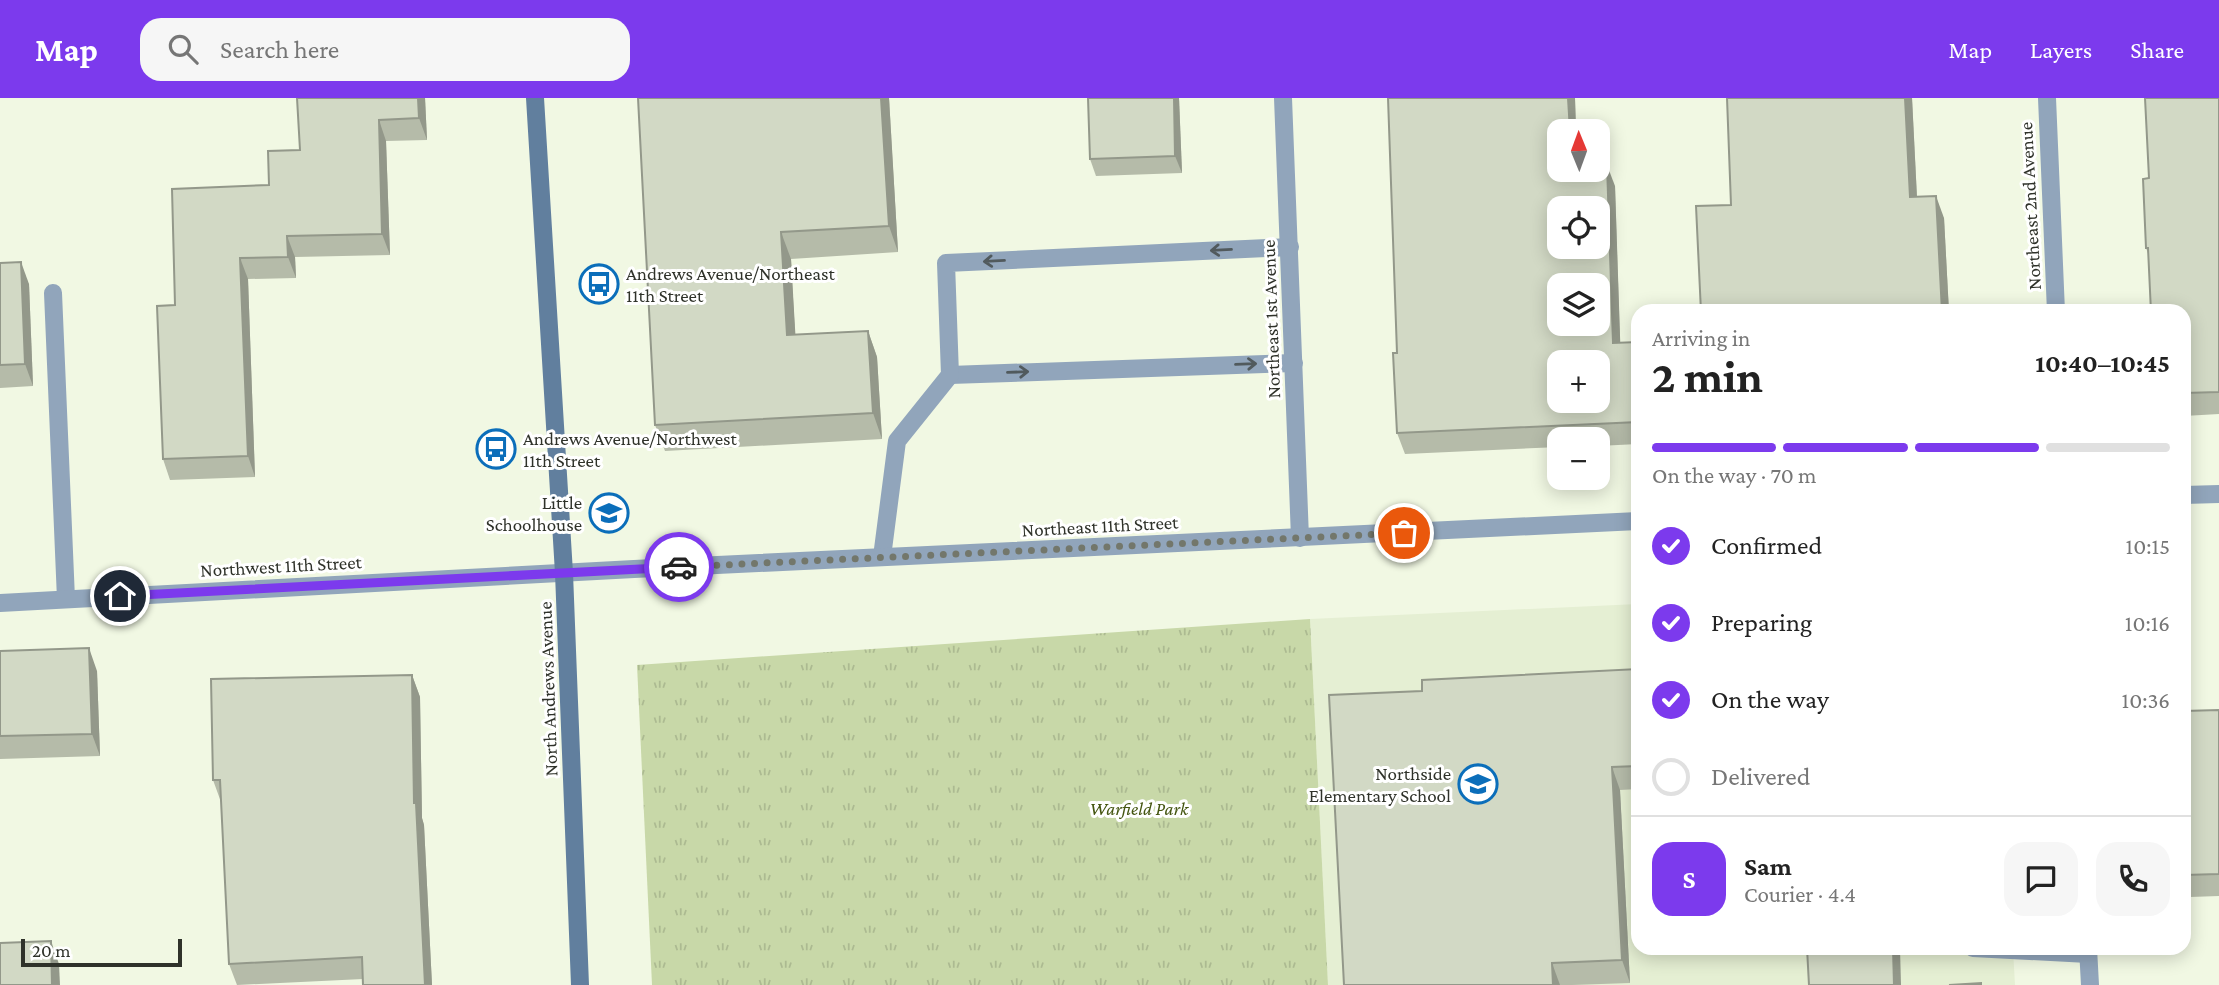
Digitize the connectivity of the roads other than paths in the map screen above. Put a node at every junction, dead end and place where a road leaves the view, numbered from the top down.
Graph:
1 (536, 98) edge
2 (1283, 98) edge
3 (2047, 98) edge
4 (1290, 247) junction
5 (53, 293) dead end
6 (2056, 304) edge
7 (1294, 363) junction
8 (950, 375) junction
9 (2219, 494) edge
10 (2191, 495) edge
11 (1631, 522) edge
12 (1300, 538) junction
13 (882, 557) junction
14 (564, 573) junction
15 (66, 599) junction
16 (0, 603) edge
17 (2088, 955) edge
18 (580, 985) edge
19 (2090, 985) edge

1 - 14 main road, North Andrews Avenue
2 - 4 street, Northeast 1st Avenue
3 - 6 street, Northeast 2nd Avenue
4 - 7 street, Northeast 1st Avenue
4 -> 8 street
5 - 15 street
8 -> 7 street
7 - 12 street, Northeast 1st Avenue
8 - 13 street
9 - 10 street
11 - 12 street, Northeast 11th Street
12 - 13 street, Northeast 11th Street
13 - 14 street, Northeast 11th Street
14 - 15 street, Northwest 11th Street
14 - 18 main road, North Andrews Avenue
15 - 16 street, Northwest 11th Street
17 - 19 street

